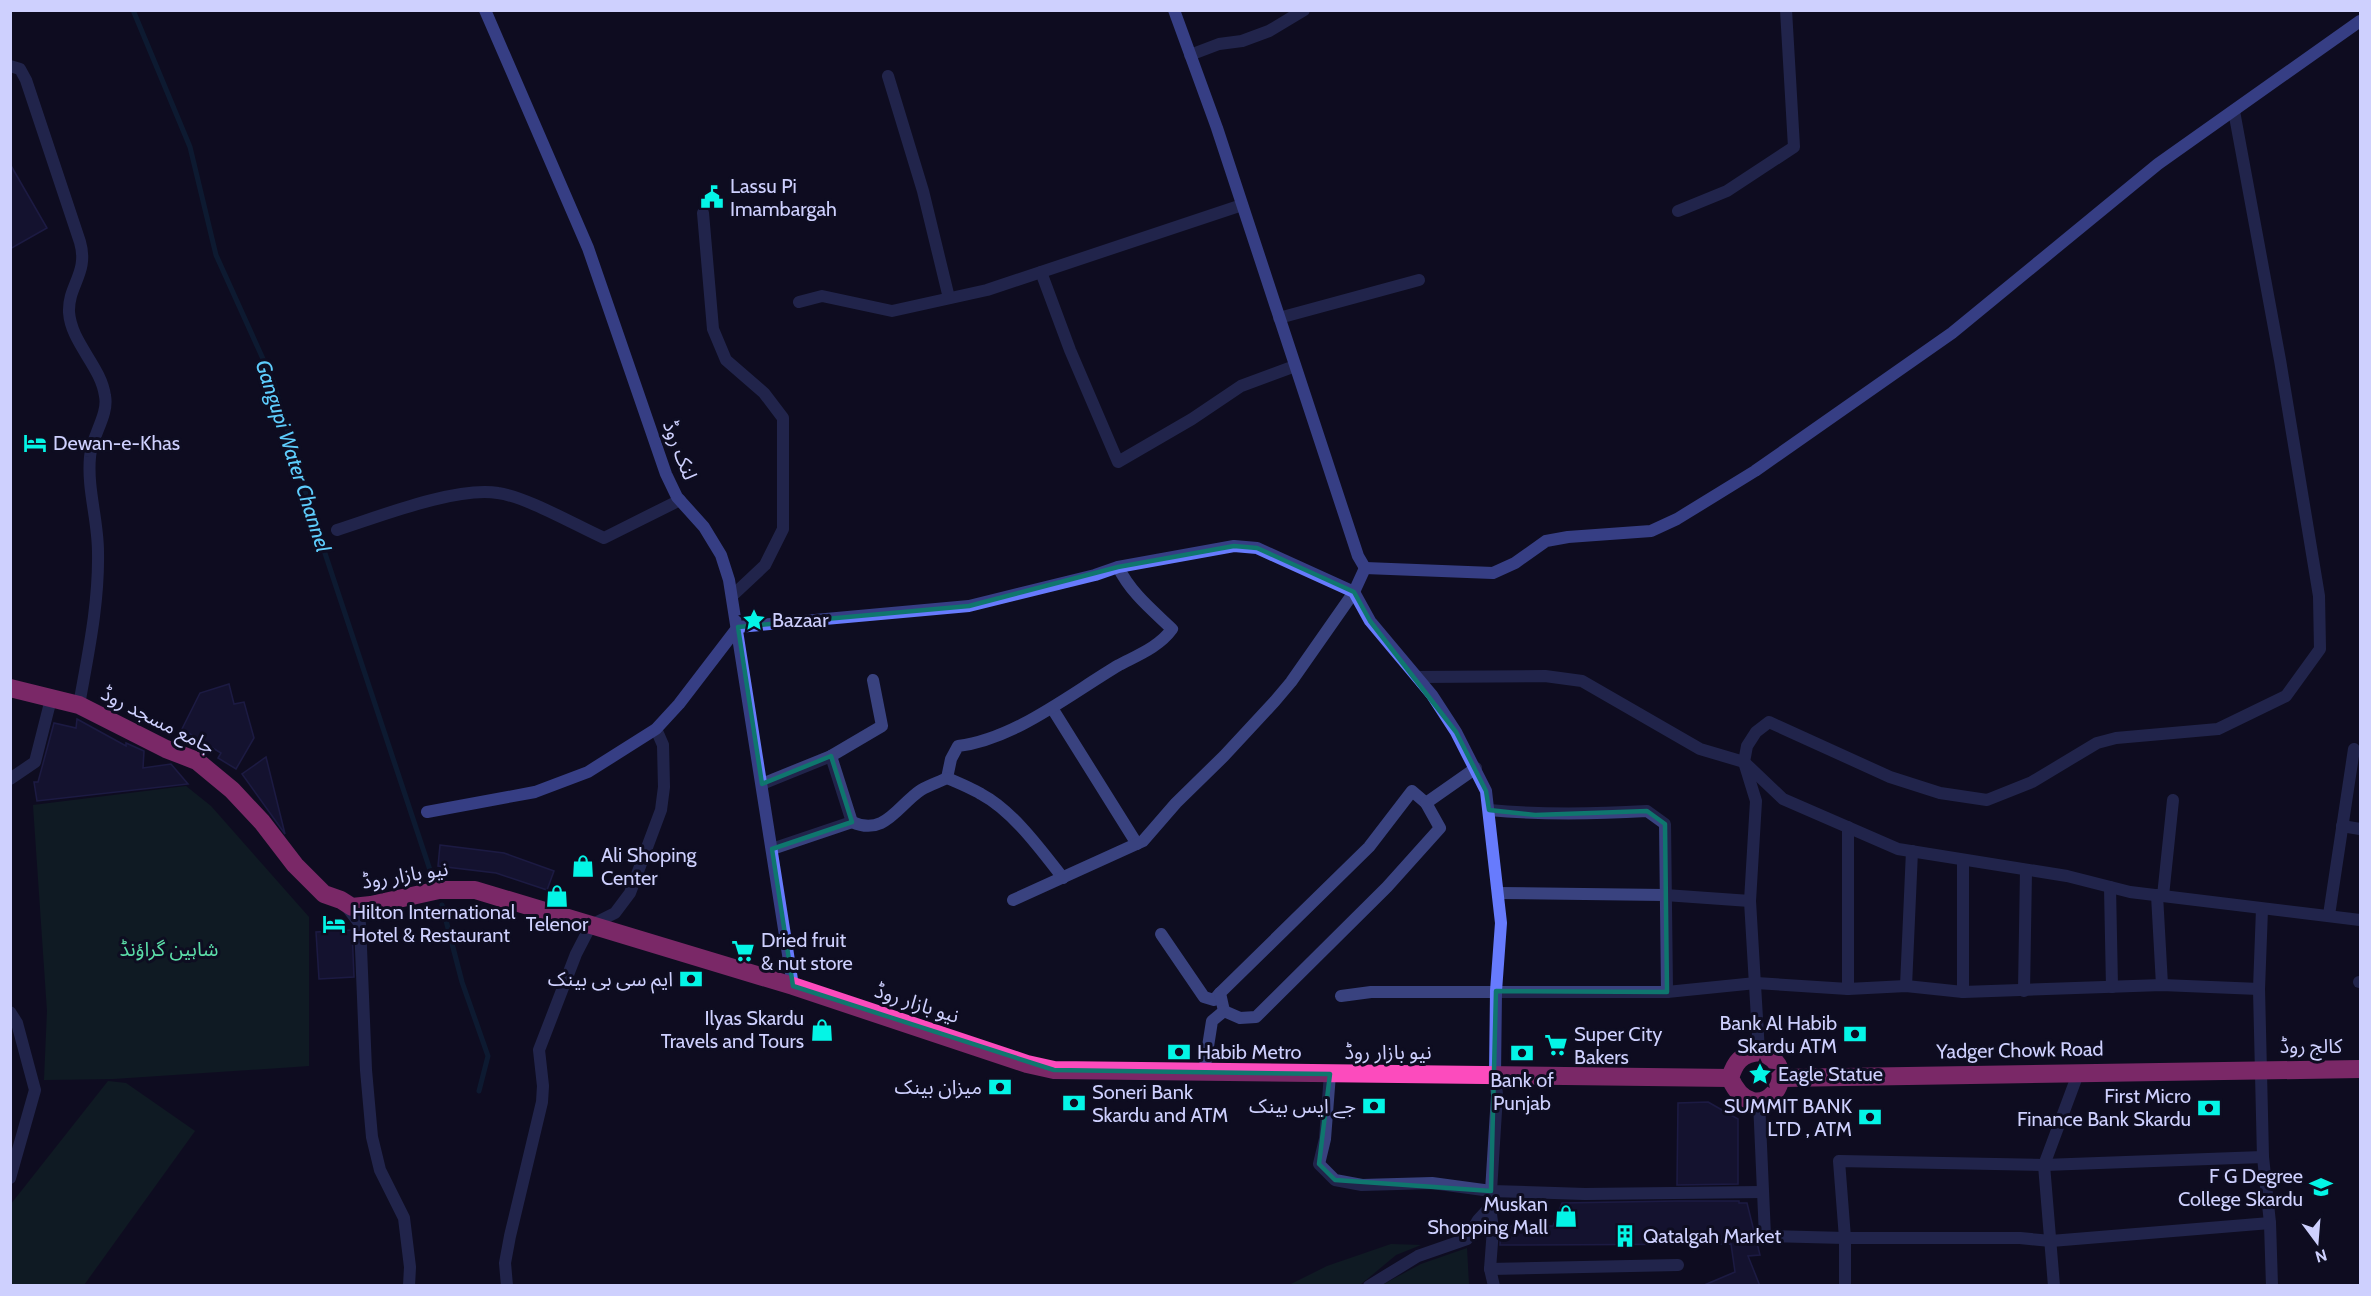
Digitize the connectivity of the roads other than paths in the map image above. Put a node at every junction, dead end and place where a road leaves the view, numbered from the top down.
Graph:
1 (485, 10) edge
2 (1174, 10) edge
3 (1304, 10) edge
4 (1786, 10) edge
5 (2361, 21) edge
6 (1190, 55) junction
7 (10, 66) edge
8 (888, 76) dead end
9 (2234, 111) junction
10 (1242, 205) junction
11 (1678, 211) dead end
12 (704, 213) dead end
13 (1041, 272) junction
14 (1419, 280) dead end
15 (949, 298) junction
16 (799, 302) dead end
17 (1279, 318) junction
18 (1295, 366) junction
19 (680, 500) junction
20 (336, 530) dead end
21 (1118, 567) junction
22 (1365, 568) junction
23 (1354, 592) junction
24 (732, 596) junction
25 (738, 627) junction
26 (1418, 677) junction
27 (873, 680) dead end
28 (10, 688) edge
29 (51, 699) junction
30 (79, 705) junction
31 (1052, 708) junction
32 (656, 729) junction
33 (2354, 749) dead end
34 (831, 756) junction
35 (1744, 762) junction
36 (1476, 768) junction
37 (947, 778) junction
38 (10, 779) edge
39 (762, 784) junction
40 (2173, 800) dead end
41 (1426, 803) junction
42 (1489, 810) junction
43 (427, 812) dead end
44 (852, 822) junction
45 (2342, 826) junction
46 (1848, 827) junction
47 (2361, 829) edge
48 (1137, 844) junction
49 (772, 849) junction
50 (1912, 851) junction
51 (1964, 861) junction
52 (2026, 870) junction
53 (1063, 878) junction
54 (2110, 887) junction
55 (1498, 893) junction
56 (1665, 895) junction
57 (2160, 896) junction
58 (341, 900) junction
59 (1013, 900) dead end
60 (1750, 901) junction
61 (2262, 909) junction
62 (2329, 915) junction
63 (2361, 920) edge
64 (591, 925) junction
65 (1161, 934) dead end
66 (1756, 983) junction
67 (2162, 985) junction
68 (793, 986) junction
69 (1905, 986) junction
70 (2112, 987) junction
71 (1848, 989) junction
72 (2259, 989) junction
73 (1496, 991) junction
74 (2024, 991) junction
75 (1667, 992) junction
76 (1963, 992) junction
77 (1220, 993) junction
78 (1341, 996) dead end
79 (1224, 1011) junction
80 (10, 1012) edge
81 (1759, 1052) junction
82 (2261, 1069) junction
83 (2361, 1069) edge
84 (2079, 1071) junction
85 (1204, 1072) junction
86 (1330, 1074) junction
87 (1495, 1075) junction
88 (1781, 1077) junction
89 (1730, 1078) junction
90 (1759, 1101) junction
91 (2263, 1157) junction
92 (2044, 1166) junction
93 (10, 1178) edge
94 (1491, 1191) junction
95 (1762, 1192) junction
96 (1490, 1207) junction
97 (2270, 1223) junction
98 (1845, 1238) junction
99 (2051, 1240) junction
100 (1678, 1265) dead end
101 (1490, 1269) junction
102 (409, 1286) edge
103 (507, 1286) edge
104 (1370, 1286) edge
105 (1494, 1286) edge
106 (1845, 1286) edge
107 (2054, 1286) edge
108 (2271, 1286) edge

1 - 19 main road, لنک روڈ
2 - 6 main road
3 - 6 street
4 - 11 street
5 - 9 main road
6 - 10 main road
7 - 30 street
8 - 15 street
9 - 22 main road
9 - 35 street
10 - 13 street
10 - 17 main road
12 - 24 street
13 - 15 street
13 - 18 street
14 - 17 street
15 - 16 street
17 - 18 main road
18 - 22 main road
19 - 20 street
19 - 24 main road, لنک روڈ
21 - 23 main road
21 - 25 main road
21 - 31 street
22 - 23 main road
23 - 26 main road
23 - 48 street
24 - 25 main road, لنک روڈ
25 - 32 main road
25 - 39 main road, لنک روڈ
26 - 35 street
26 - 36 main road
27 - 34 street
28 - 29 highway, جامع مسجد روڈ
29 - 30 highway, جامع مسجد روڈ
29 - 38 street
30 - 58 highway, جامع مسجد روڈ
31 - 37 street
31 - 48 street
32 - 43 main road
32 - 64 street
33 - 45 street
34 - 39 street
34 - 44 street
35 - 46 street
35 - 60 street
36 - 41 street
36 - 42 main road
37 - 44 street
37 - 53 street
39 - 49 main road, لنک روڈ
40 - 57 street
41 - 77 street
41 - 79 street
42 - 55 main road
42 - 56 street
44 - 49 street
45 - 47 street
45 - 62 street
46 - 50 street
46 - 71 street
48 - 53 street
49 - 68 main road, لنک روڈ
50 - 51 street
50 - 69 street
51 - 52 street
51 - 76 street
52 - 54 street
52 - 74 street
53 - 59 street
54 - 57 street
54 - 70 street
55 - 56 street
55 - 73 main road
56 - 60 street
56 - 75 street
57 - 61 street
57 - 67 street
58 - 64 highway, نیو بازار روڈ
58 - 102 street
60 - 66 street
61 - 62 street
61 - 72 street
62 - 63 street
64 - 68 highway, نیو بازار روڈ
64 - 103 street
65 - 77 street
66 - 71 street
66 - 75 street
66 - 81 street
67 - 70 street
67 - 72 street
68 - 85 highway, نیو بازار روڈ
69 - 71 street
69 - 76 street
70 - 74 street
72 - 82 street
73 - 75 street
73 - 78 street
73 - 87 main road
74 - 76 street
77 - 79 street
79 - 85 street
80 - 93 street
81 - 88 highway
81 - 89 highway
82 - 83 highway, کالج روڈ
82 - 84 highway, Yadger Chowk Road
82 - 91 street
84 - 88 highway, Yadger Chowk Road
84 - 92 street
85 - 86 highway, نیو بازار روڈ
86 - 87 highway, نیو بازار روڈ
86 - 94 street
87 - 89 highway
87 - 94 street
88 - 90 highway
89 - 90 highway
90 - 95 street
91 - 92 street
91 - 97 street
92 - 98 street
92 - 99 street
94 - 95 street
94 - 96 street
95 - 98 street
96 - 101 street
96 - 104 street
97 - 99 street
97 - 108 street
98 - 99 street
98 - 106 street
99 - 107 street
100 - 101 street
101 - 105 street

